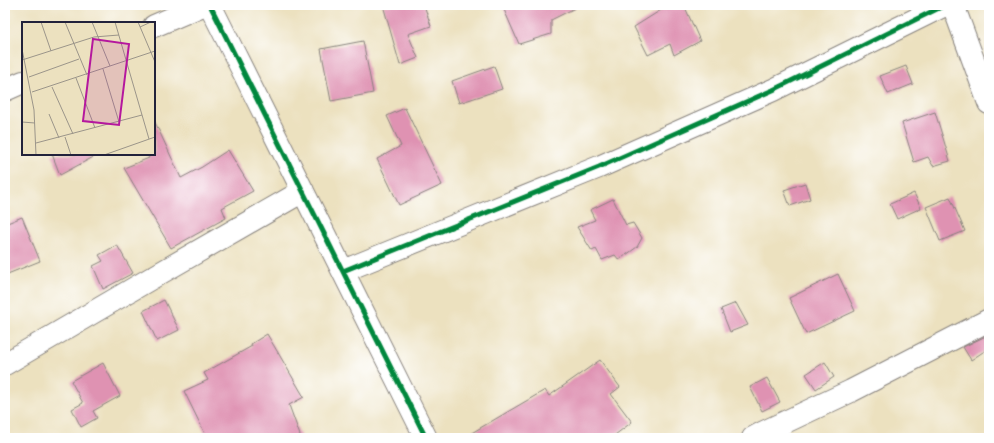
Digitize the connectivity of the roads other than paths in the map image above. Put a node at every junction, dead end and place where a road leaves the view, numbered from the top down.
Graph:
1 (203, 5) edge
2 (210, 5) edge
3 (945, 5) edge
4 (953, 5) edge
5 (155, 26) edge
6 (22, 82) edge
7 (5, 90) edge
8 (989, 103) edge
9 (303, 191) junction
10 (343, 271) junction
11 (989, 320) edge
12 (5, 364) edge
13 (426, 438) edge
14 (753, 438) edge

1 - 5 street
2 - 9 street
3 - 10 street
4 - 8 street
6 - 7 street
9 - 10 street
9 - 12 street
10 - 13 street
11 - 14 street

